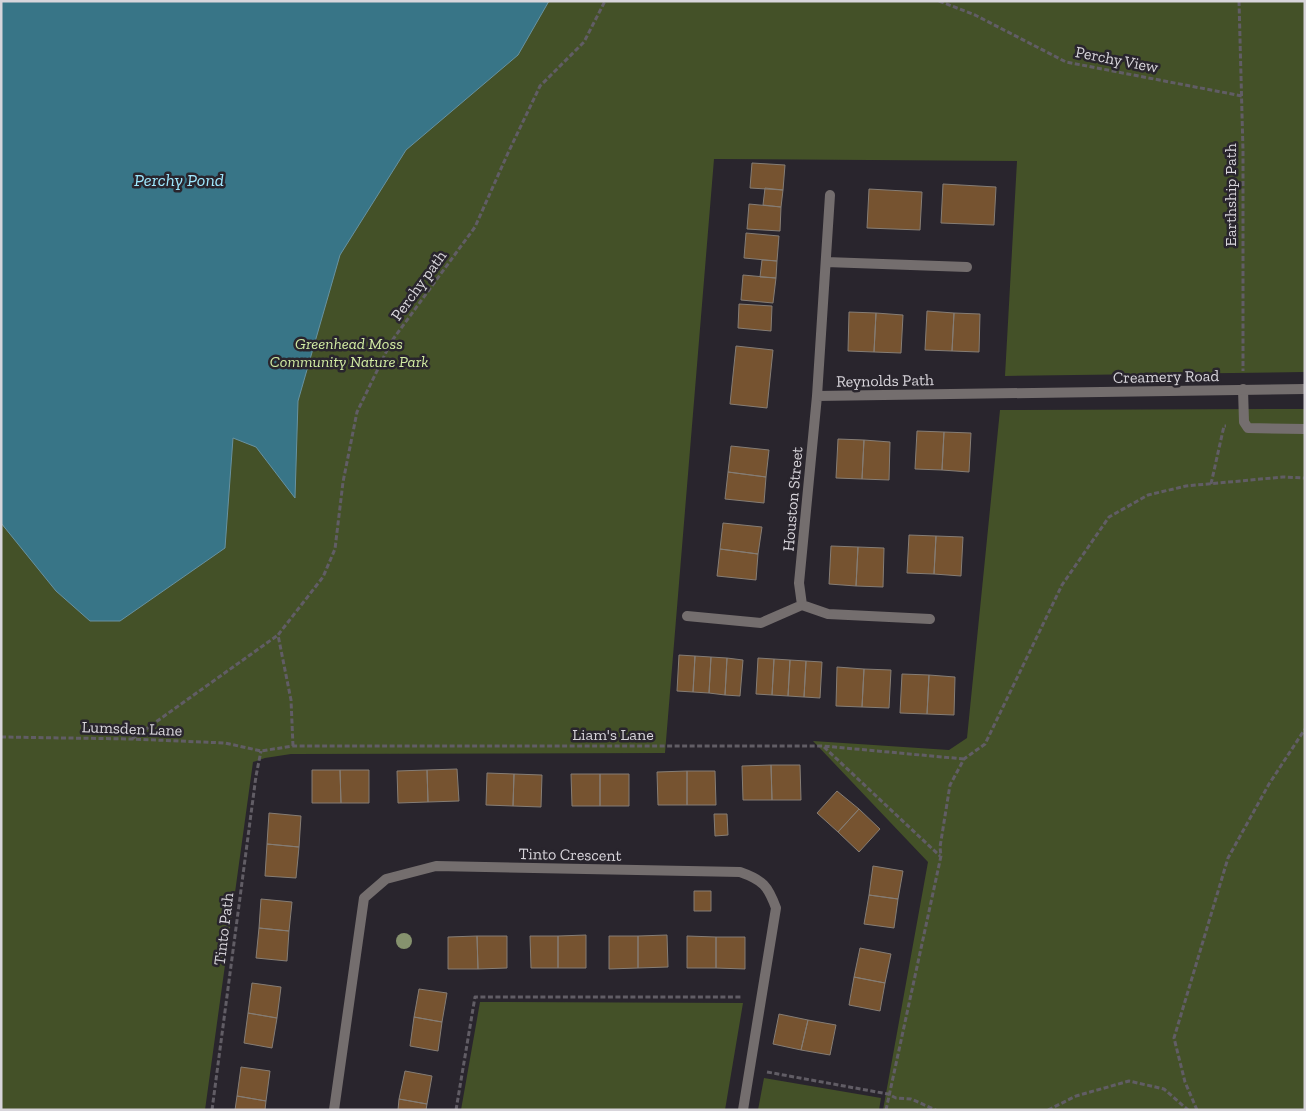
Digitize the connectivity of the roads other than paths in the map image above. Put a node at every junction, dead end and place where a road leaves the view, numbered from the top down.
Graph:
1 (830, 195) dead end
2 (826, 262) junction
3 (967, 267) dead end
4 (1305, 388) edge
5 (1242, 389) junction
6 (1027, 393) joint
7 (817, 396) junction
8 (1305, 429) edge
9 (802, 605) junction
10 (687, 616) dead end
11 (930, 619) dead end
12 (334, 1110) edge
13 (743, 1110) edge

1 - 2 street, Reynolds Path
2 - 3 street
2 - 7 street, Reynolds Path
4 - 5 street, Creamery Road
5 - 6 street, Creamery Road
5 - 8 street
6 - 7 street, Reynolds Path
7 - 9 street, Houston Street
9 - 10 street
9 - 11 street
12 - 13 street, Tinto Crescent

